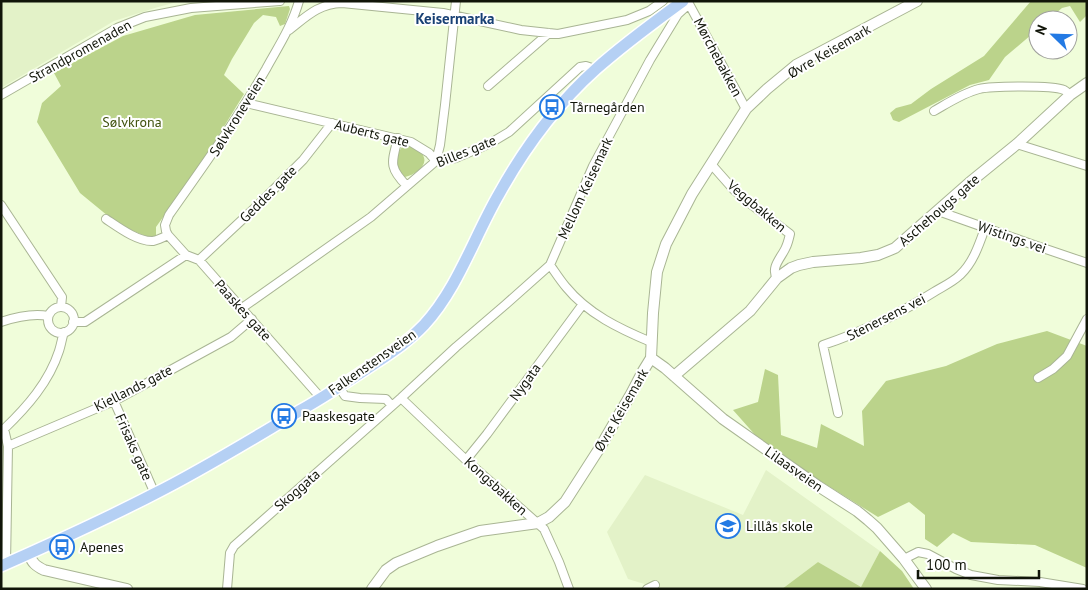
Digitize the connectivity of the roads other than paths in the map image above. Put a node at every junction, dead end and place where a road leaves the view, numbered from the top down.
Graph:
1 (280, 1) edge
2 (299, 1) edge
3 (457, 1) edge
4 (663, 1) edge
5 (917, 1) edge
6 (687, 2) edge
7 (456, 16) junction
8 (288, 31) junction
9 (549, 33) junction
10 (595, 69) junction
11 (1087, 83) edge
12 (488, 86) dead end
13 (1, 95) edge
14 (1070, 95) junction
15 (246, 103) junction
16 (746, 110) junction
17 (934, 111) dead end
18 (332, 123) junction
19 (398, 138) junction
20 (1017, 144) junction
21 (436, 161) junction
22 (711, 164) junction
23 (1087, 166) edge
24 (407, 186) junction
25 (1, 205) edge
26 (938, 211) junction
27 (106, 219) dead end
28 (165, 225) joint
29 (985, 228) junction
30 (168, 235) junction
31 (186, 255) junction
32 (199, 260) junction
33 (1087, 263) edge
34 (550, 265) junction
35 (777, 278) junction
36 (583, 304) junction
37 (60, 307) junction
38 (242, 308) junction
39 (48, 316) junction
40 (1087, 319) edge
41 (252, 320) junction
42 (1, 322) edge
43 (73, 322) junction
44 (64, 332) junction
45 (651, 342) junction
46 (652, 358) junction
47 (674, 376) junction
48 (1038, 378) dead end
49 (339, 387) junction
50 (321, 398) junction
51 (401, 398) junction
52 (114, 401) junction
53 (392, 406) junction
54 (838, 413) dead end
55 (3, 429) edge
56 (8, 446) junction
57 (466, 460) junction
58 (155, 494) junction
59 (538, 523) junction
60 (29, 554) junction
61 (904, 559) junction
62 (3, 565) edge
63 (655, 585) dead end
64 (127, 589) edge
65 (227, 589) edge
66 (372, 589) edge
67 (569, 589) edge
68 (647, 589) edge
69 (926, 589) edge
70 (1083, 589) edge

1 - 13 street, Strandpromenaden
2 - 8 street, Sølvkroneveien
3 - 7 street
4 - 9 street
5 - 16 main road, Øvre Keisemark
6 - 10 main road, Falkenstensveien
6 - 16 street, Mørchebakken
6 - 34 street, Mellom Keisemark
7 - 8 street
7 - 9 street
7 - 21 street
8 - 15 street, Sølvkroneveien
9 - 12 street
10 - 21 street, Billes gate
10 - 49 main road, Falkenstensveien
11 - 14 main road, Aschehougs gate
14 - 17 street
14 - 20 main road, Aschehougs gate
15 - 18 street, Auberts gate
15 - 28 street, Sølvkroneveien
16 - 22 main road, Øvre Keisemark
18 - 19 street, Auberts gate
18 - 32 street, Geddes gate
19 - 21 street, Auberts gate
19 - 24 street
20 - 23 street
20 - 26 main road, Aschehougs gate
21 - 24 street, Billes gate
22 - 35 street, Veggbakken
22 - 45 main road, Øvre Keisemark
24 - 38 street, Billes gate
25 - 37 street
26 - 29 street, Wistings vei
26 - 35 main road, Aschehougs gate
27 - 30 street
28 - 30 street, Paaskes gate
29 - 33 street, Wistings vei
29 - 54 street, Stenersens vei
30 - 31 street, Paaskes gate
31 - 32 street, Paaskes gate
31 - 43 street
32 - 38 street, Paaskes gate
34 - 36 street
34 - 51 street, Skoggata
35 - 47 main road, Aschehougs gate
36 - 45 street
36 - 57 street, Nygata
37 - 39 street
37 - 43 street
38 - 41 street, Paaskes gate
39 - 42 street
39 - 44 street
40 - 48 street
41 - 50 street, Paaskes gate
41 - 52 street, Kiellands gate
43 - 44 street
44 - 55 street
45 - 46 main road, Øvre Keisemark
46 - 47 main road, Lilaasveien
46 - 59 main road, Øvre Keisemark
47 - 61 main road, Lilaasveien
49 - 50 main road, Falkenstensveien
49 - 53 street
50 - 58 main road, Falkenstensveien
51 - 53 street, Skoggata
51 - 57 street, Kongsbakken
52 - 56 street, Kiellands gate
52 - 58 street, Frisaks gate
53 - 65 street, Skoggata
55 - 56 street
56 - 62 street
57 - 59 street, Kongsbakken
58 - 60 main road, Falkenstensveien
59 - 66 main road, Øvre Keisemark
59 - 67 street, Kongsbakken
60 - 62 main road, Falkenstensveien
60 - 64 main road
61 - 69 main road, Lilaasveien
61 - 70 street
63 - 68 street

